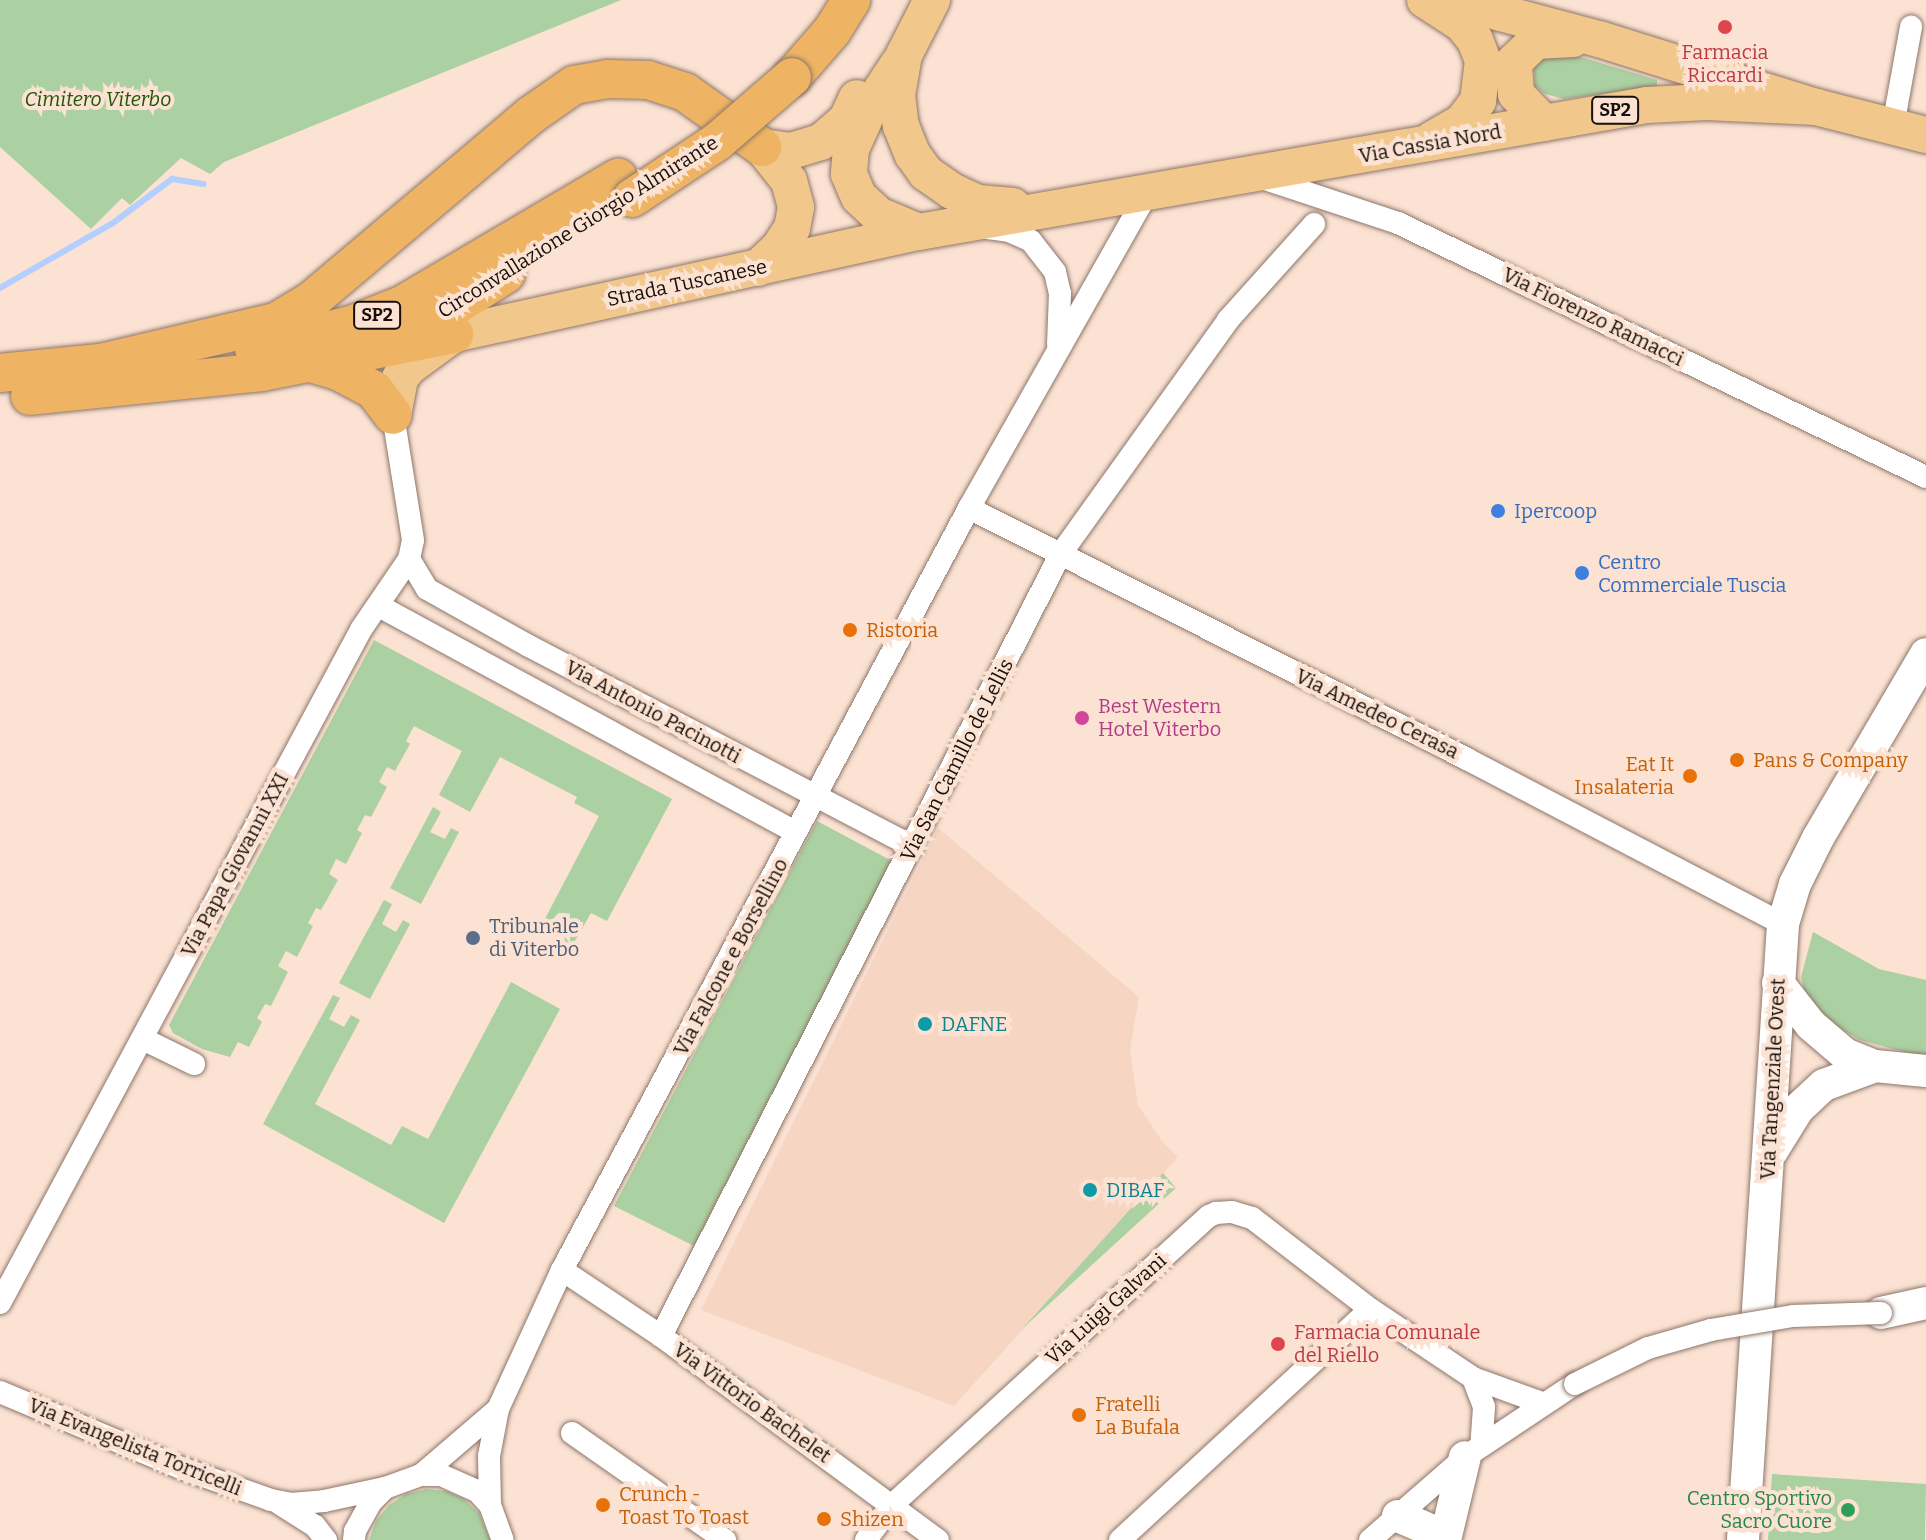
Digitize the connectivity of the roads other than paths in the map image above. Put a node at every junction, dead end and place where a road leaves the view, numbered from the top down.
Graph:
1 (822, 0) edge
2 (851, 0) edge
3 (907, 0) edge
4 (932, 0) edge
5 (1425, 0) edge
6 (1452, 0) edge
7 (1911, 27) dead end
8 (1599, 39) junction
9 (904, 55) junction
10 (780, 70) junction
11 (1816, 107) junction
12 (1544, 123) junction
13 (1909, 130) edge
14 (762, 147) junction
15 (1416, 148) junction
16 (1253, 176) junction
17 (625, 188) junction
18 (1147, 194) junction
19 (1047, 208) junction
20 (965, 224) junction
21 (1314, 224) dead end
22 (919, 232) junction
23 (758, 268) junction
24 (454, 334) junction
25 (1058, 349) junction
26 (332, 360) junction
27 (105, 362) junction
28 (0, 373) edge
29 (0, 399) edge
30 (393, 415) junction
31 (1926, 477) edge
32 (969, 508) junction
33 (1060, 555) junction
34 (409, 559) junction
35 (379, 606) junction
36 (529, 646) junction
37 (1926, 654) edge
38 (510, 680) junction
39 (732, 753) junction
40 (713, 788) junction
41 (816, 796) junction
42 (796, 832) junction
43 (913, 847) junction
44 (1783, 924) junction
45 (1778, 983) junction
46 (143, 1039) junction
47 (194, 1064) dead end
48 (1875, 1066) junction
49 (1926, 1071) edge
50 (1768, 1158) junction
51 (562, 1270) junction
52 (0, 1303) edge
53 (1926, 1303) edge
54 (1370, 1309) junction
55 (1881, 1313) junction
56 (1926, 1316) edge
57 (661, 1336) junction
58 (1473, 1378) junction
59 (0, 1392) edge
60 (1542, 1403) junction
61 (1484, 1407) junction
62 (498, 1409) junction
63 (1516, 1422) junction
64 (572, 1433) dead end
65 (1473, 1451) junction
66 (421, 1475) junction
67 (385, 1488) junction
68 (271, 1500) junction
69 (490, 1505) junction
70 (891, 1506) junction
71 (1403, 1528) edge
72 (1444, 1538) edge
73 (326, 1540) edge
74 (354, 1540) edge
75 (503, 1540) edge
76 (725, 1540) edge
77 (866, 1540) edge
78 (938, 1540) edge
79 (1120, 1540) edge
80 (1370, 1540) edge
81 (1743, 1540) edge

1 - 10 highway, Circonvallazione Giorgio Almirante / SP2
2 - 10 highway, Circonvallazione Giorgio Almirante / SP2
3 - 14 main road
4 - 9 main road, Via Cassia Nord
5 - 15 main road
6 - 8 main road, Via Cassia Nord
7 - 13 street
8 - 11 main road, Via Cassia Nord
8 - 12 main road
9 - 19 main road, Via Cassia Nord
9 - 22 main road
10 - 17 highway, Circonvallazione Giorgio Almirante / SP2
11 - 12 main road, Via Cassia Nord / SP2
11 - 13 main road, Via Cassia Nord
12 - 15 main road, Via Cassia Nord / SP2
14 - 23 main road
14 - 27 highway
15 - 16 main road, Via Cassia Nord / SP2
16 - 18 main road, Via Cassia Nord / SP2
16 - 31 street, Via Fiorenzo Ramacci
17 - 26 highway, Circonvallazione Giorgio Almirante / SP2
17 - 27 highway, Circonvallazione Giorgio Almirante / SP2
18 - 19 main road, Via Cassia Nord / SP2
18 - 25 street, Via Falcone e Borsellino
19 - 20 main road, Via Cassia Nord / SP2
20 - 22 main road, Via Cassia Nord / SP2
20 - 25 street
21 - 33 street, Via San Camillo de Lellis
22 - 23 main road, Strada Tuscanese / SP2
23 - 24 main road, Strada Tuscanese / SP2
24 - 26 highway, SP2
24 - 30 main road
25 - 32 street, Via Falcone e Borsellino
26 - 29 highway, SP2
26 - 30 highway
27 - 28 highway, SP2
30 - 34 street
32 - 33 street, Via Amedeo Cerasa
32 - 41 street, Via Falcone e Borsellino
33 - 43 street, Via San Camillo de Lellis
33 - 44 street, Via Amedeo Cerasa
34 - 35 street, Via Papa Giovanni XXI
34 - 36 street, Via Antonio Pacinotti
35 - 38 street, Via Antonio Pacinotti
35 - 46 street, Via Papa Giovanni XXI
36 - 38 street
36 - 39 street, Via Antonio Pacinotti
37 - 44 main road, Via Tangenziale Ovest
38 - 40 street, Via Antonio Pacinotti
39 - 40 street
39 - 41 street, Via Antonio Pacinotti
40 - 42 street, Via Antonio Pacinotti
41 - 42 street, Via Falcone e Borsellino
41 - 43 street, Via Antonio Pacinotti
42 - 51 street, Via Falcone e Borsellino
43 - 57 street, Via San Camillo de Lellis
44 - 45 main road, Via Tangenziale Ovest
45 - 48 main road
45 - 50 main road, Via Tangenziale Ovest
46 - 47 street
46 - 52 street, Via Papa Giovanni XXI
48 - 49 main road
48 - 50 main road
50 - 81 main road, Via Tangenziale Ovest
51 - 57 street, Via Vittorio Bachelet
51 - 62 street, Via Falcone e Borsellino
53 - 55 main road
54 - 58 street, Via Luigi Galvani
54 - 70 street, Via Luigi Galvani
54 - 79 street
55 - 56 street
55 - 60 street, bridge
57 - 70 street, Via Vittorio Bachelet
58 - 60 street, Via Luigi Galvani
58 - 61 street
59 - 68 street, Via Evangelista Torricelli
60 - 63 street
61 - 63 street
61 - 65 street
62 - 66 street, Via Falcone e Borsellino
62 - 69 street, Via Falcone e Borsellino
63 - 65 street
64 - 76 street
65 - 71 street
65 - 72 main road
66 - 67 street, Via Evangelista Torricelli
66 - 69 street
67 - 68 street, Via Evangelista Torricelli
67 - 74 street
68 - 73 street, Via Evangelista Torricelli
69 - 75 street
70 - 77 street, Via Luigi Galvani
70 - 78 street, Via Vittorio Bachelet
71 - 72 main road
71 - 80 street

